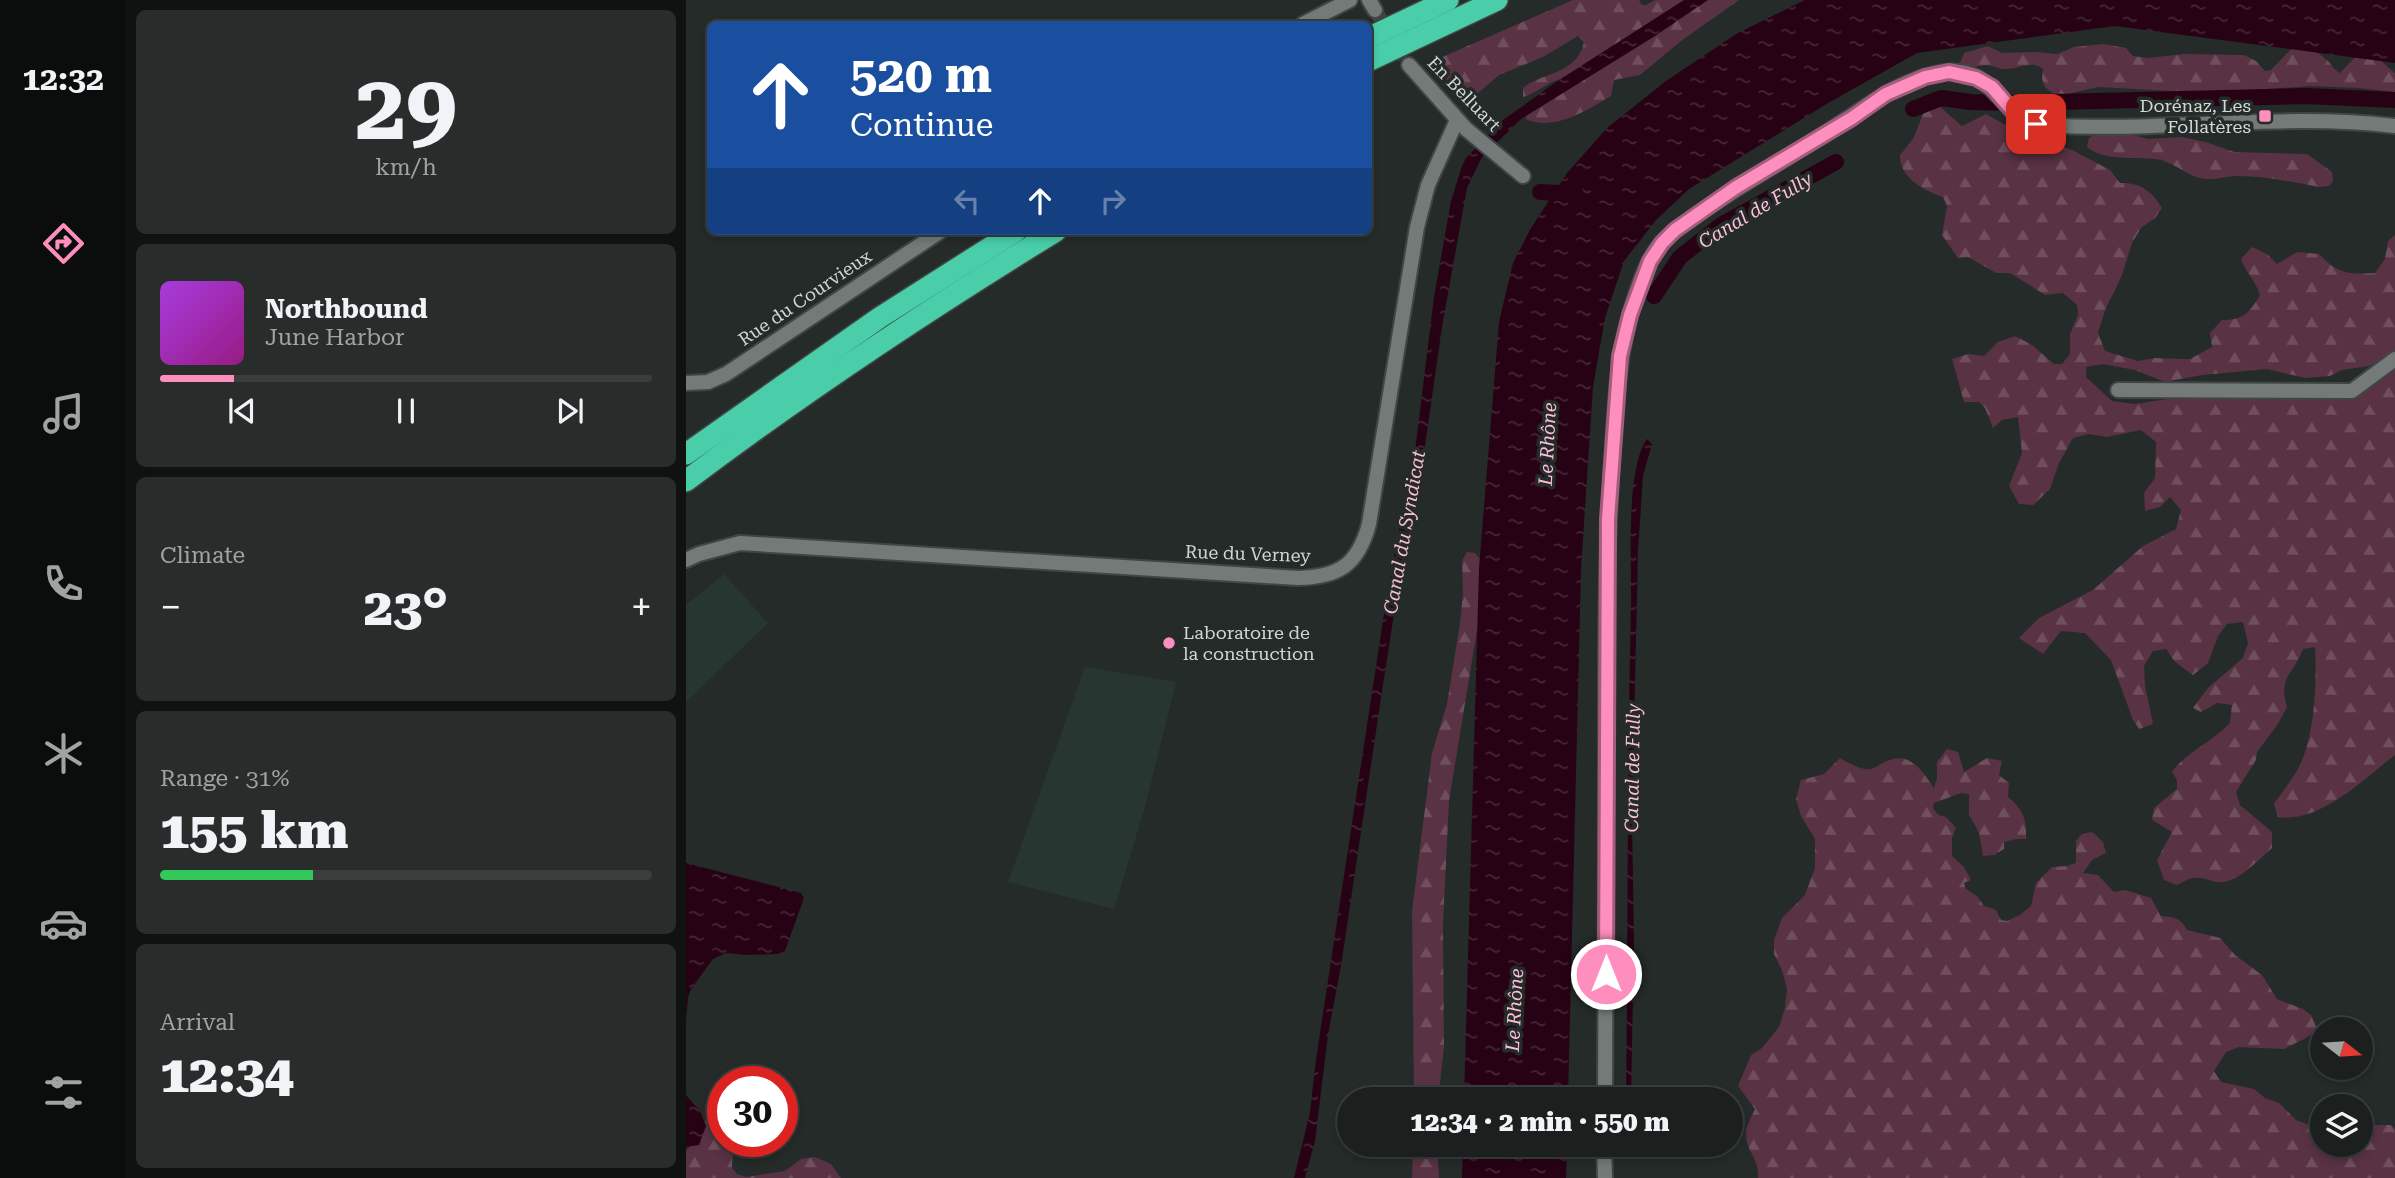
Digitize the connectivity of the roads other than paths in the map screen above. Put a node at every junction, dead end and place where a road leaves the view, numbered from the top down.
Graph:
1 (1350, 0) edge
2 (1448, 0) edge
3 (1497, 0) edge
4 (1309, 21) edge
5 (1372, 36) edge
6 (1372, 59) edge
7 (1409, 65) tunnel mouth
8 (1457, 120) junction
9 (2395, 127) edge
10 (1523, 176) dead end
11 (935, 235) edge
12 (1010, 235) edge
13 (1050, 235) edge
14 (2395, 359) edge
15 (686, 383) edge
16 (2118, 390) dead end
17 (740, 440) junction
18 (686, 454) edge
19 (686, 481) edge
20 (686, 489) edge
21 (686, 560) edge
22 (1605, 1087) edge
23 (1604, 1157) edge
24 (1605, 1178) edge

1 - 4 street
2 - 5 highway
3 - 6 highway
7 - 8 street, En Belluart
8 - 10 street, En Belluart
8 - 21 street, Rue du Verney
9 - 22 street
11 - 15 street, Rue du Courvieux
12 - 18 highway
13 - 17 highway
14 - 16 street
17 - 19 highway
17 - 20 highway
23 - 24 street

